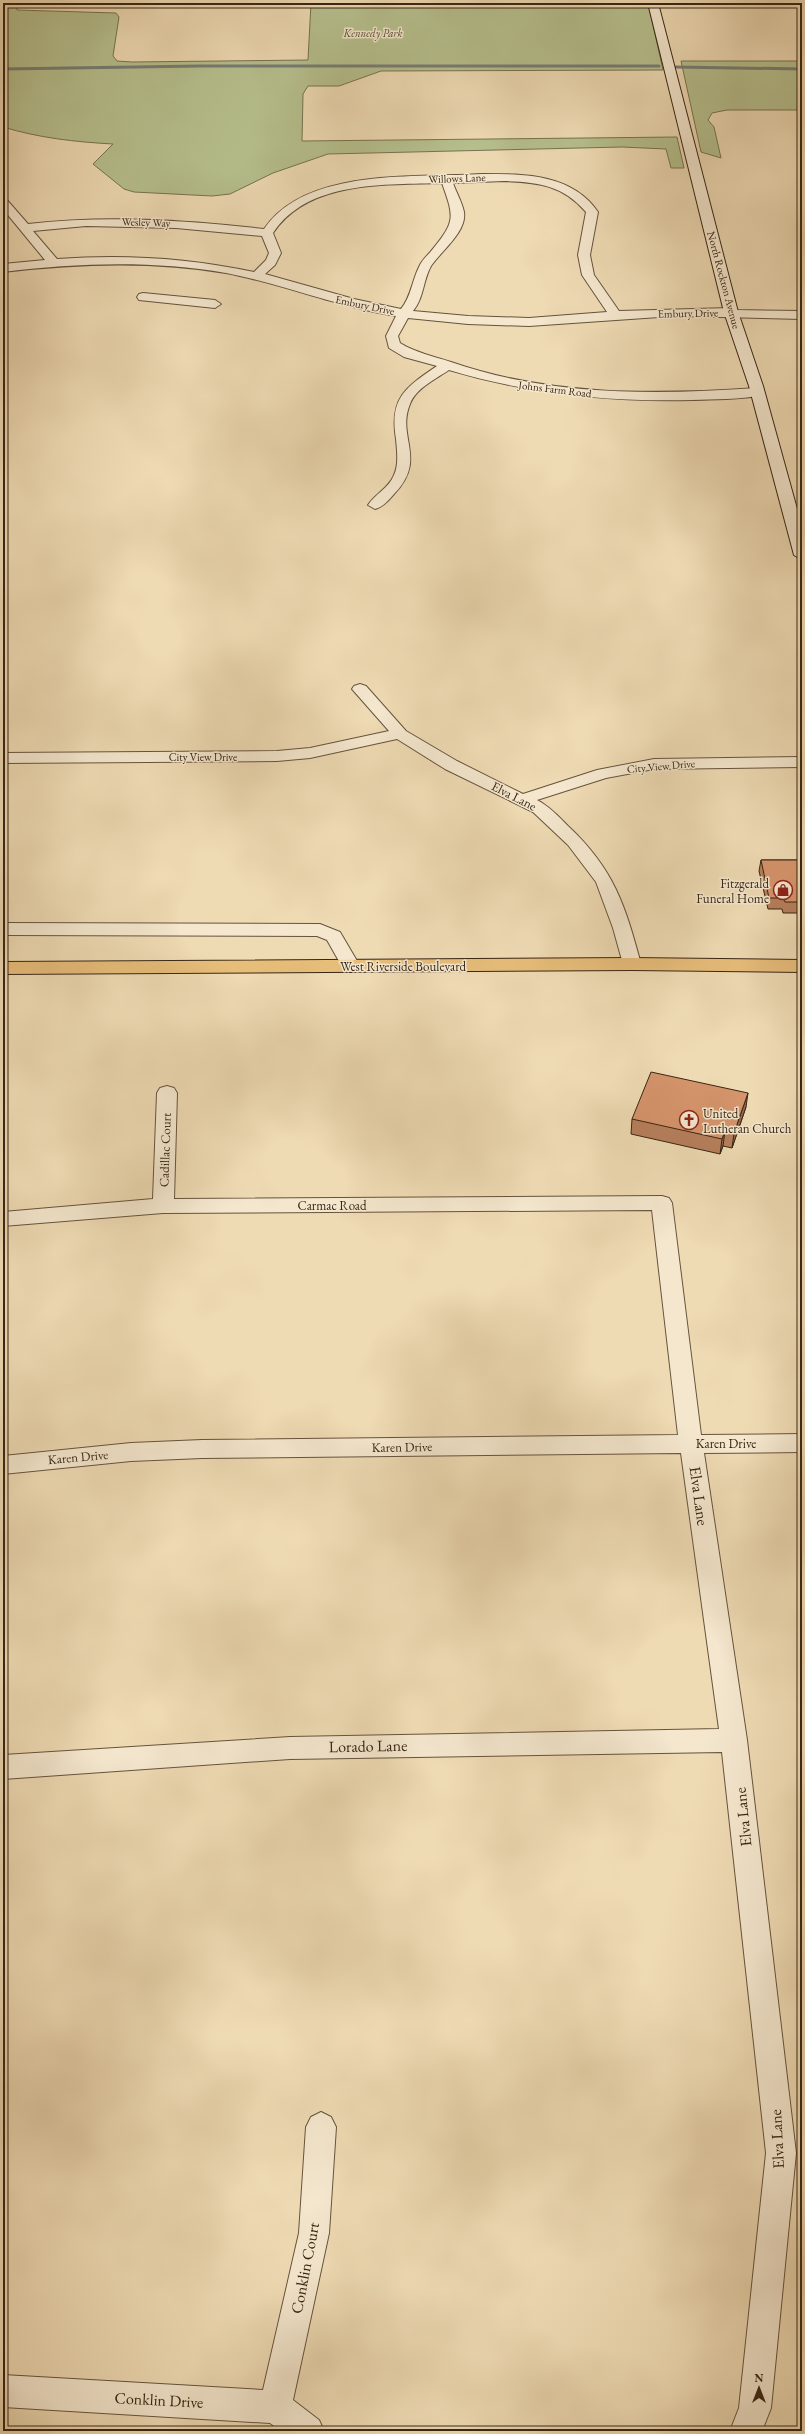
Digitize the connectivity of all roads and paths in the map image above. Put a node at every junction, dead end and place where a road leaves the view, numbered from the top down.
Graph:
1 (653, 3) edge
2 (446, 180) junction
3 (3, 202) edge
4 (26, 228) junction
5 (267, 233) junction
6 (54, 263) junction
7 (3, 268) edge
8 (256, 276) junction
9 (143, 297) dead end
10 (215, 304) dead end
11 (404, 313) junction
12 (732, 313) junction
13 (615, 315) junction
14 (802, 315) edge
15 (448, 365) junction
16 (757, 392) junction
17 (375, 505) dead end
18 (802, 555) edge
19 (360, 689) dead end
20 (400, 734) junction
21 (3, 758) edge
22 (802, 762) edge
23 (524, 799) junction
24 (3, 929) edge
25 (802, 951) edge
26 (632, 964) junction
27 (760, 965) junction
28 (351, 966) junction
29 (802, 966) edge
30 (3, 968) edge
31 (802, 974) edge
32 (167, 1093) dead end
33 (662, 1203) joint
34 (163, 1206) junction
35 (3, 1219) edge
36 (802, 1443) edge
37 (691, 1444) junction
38 (3, 1465) edge
39 (734, 1740) junction
40 (3, 1768) edge
41 (321, 2127) dead end
42 (3, 2391) edge
43 (275, 2407) junction
44 (308, 2431) edge
45 (746, 2431) edge

1 - 12 street, North Rockton Avenue
2 - 5 street, Willows Lane
2 - 11 street, Johns Farm Road
2 - 13 street, Willows Lane
3 - 4 street
4 - 5 street, Wesley Way
4 - 6 street
5 - 8 street
6 - 7 street, Embury Drive
6 - 8 street, Embury Drive
8 - 11 street, Embury Drive
9 - 10 street
11 - 13 street, Embury Drive
11 - 15 street, Johns Farm Road
12 - 13 street, Embury Drive
12 - 14 street, Embury Drive
12 - 16 street, North Rockton Avenue
15 - 16 street, Johns Farm Road
15 - 17 street
16 - 18 street, North Rockton Avenue
19 - 20 street, Elva Lane
20 - 21 street, City View Drive
20 - 23 street, Elva Lane
22 - 23 street, City View Drive
23 - 26 street, Elva Lane
24 - 28 street
25 - 27 main road
26 - 27 main road, West Riverside Boulevard
26 - 28 main road, West Riverside Boulevard
27 - 29 main road, West Riverside Boulevard
27 - 31 main road
28 - 30 main road, West Riverside Boulevard
32 - 34 street, Cadillac Court
33 - 34 street, Carmac Road
33 - 37 street, Elva Lane
34 - 35 street, Carmac Road
36 - 37 street, Karen Drive
37 - 38 street, Karen Drive
37 - 39 street, Elva Lane
39 - 40 street, Lorado Lane
39 - 45 street, Elva Lane
41 - 43 street, Conklin Court
42 - 43 street, Conklin Drive
43 - 44 street

